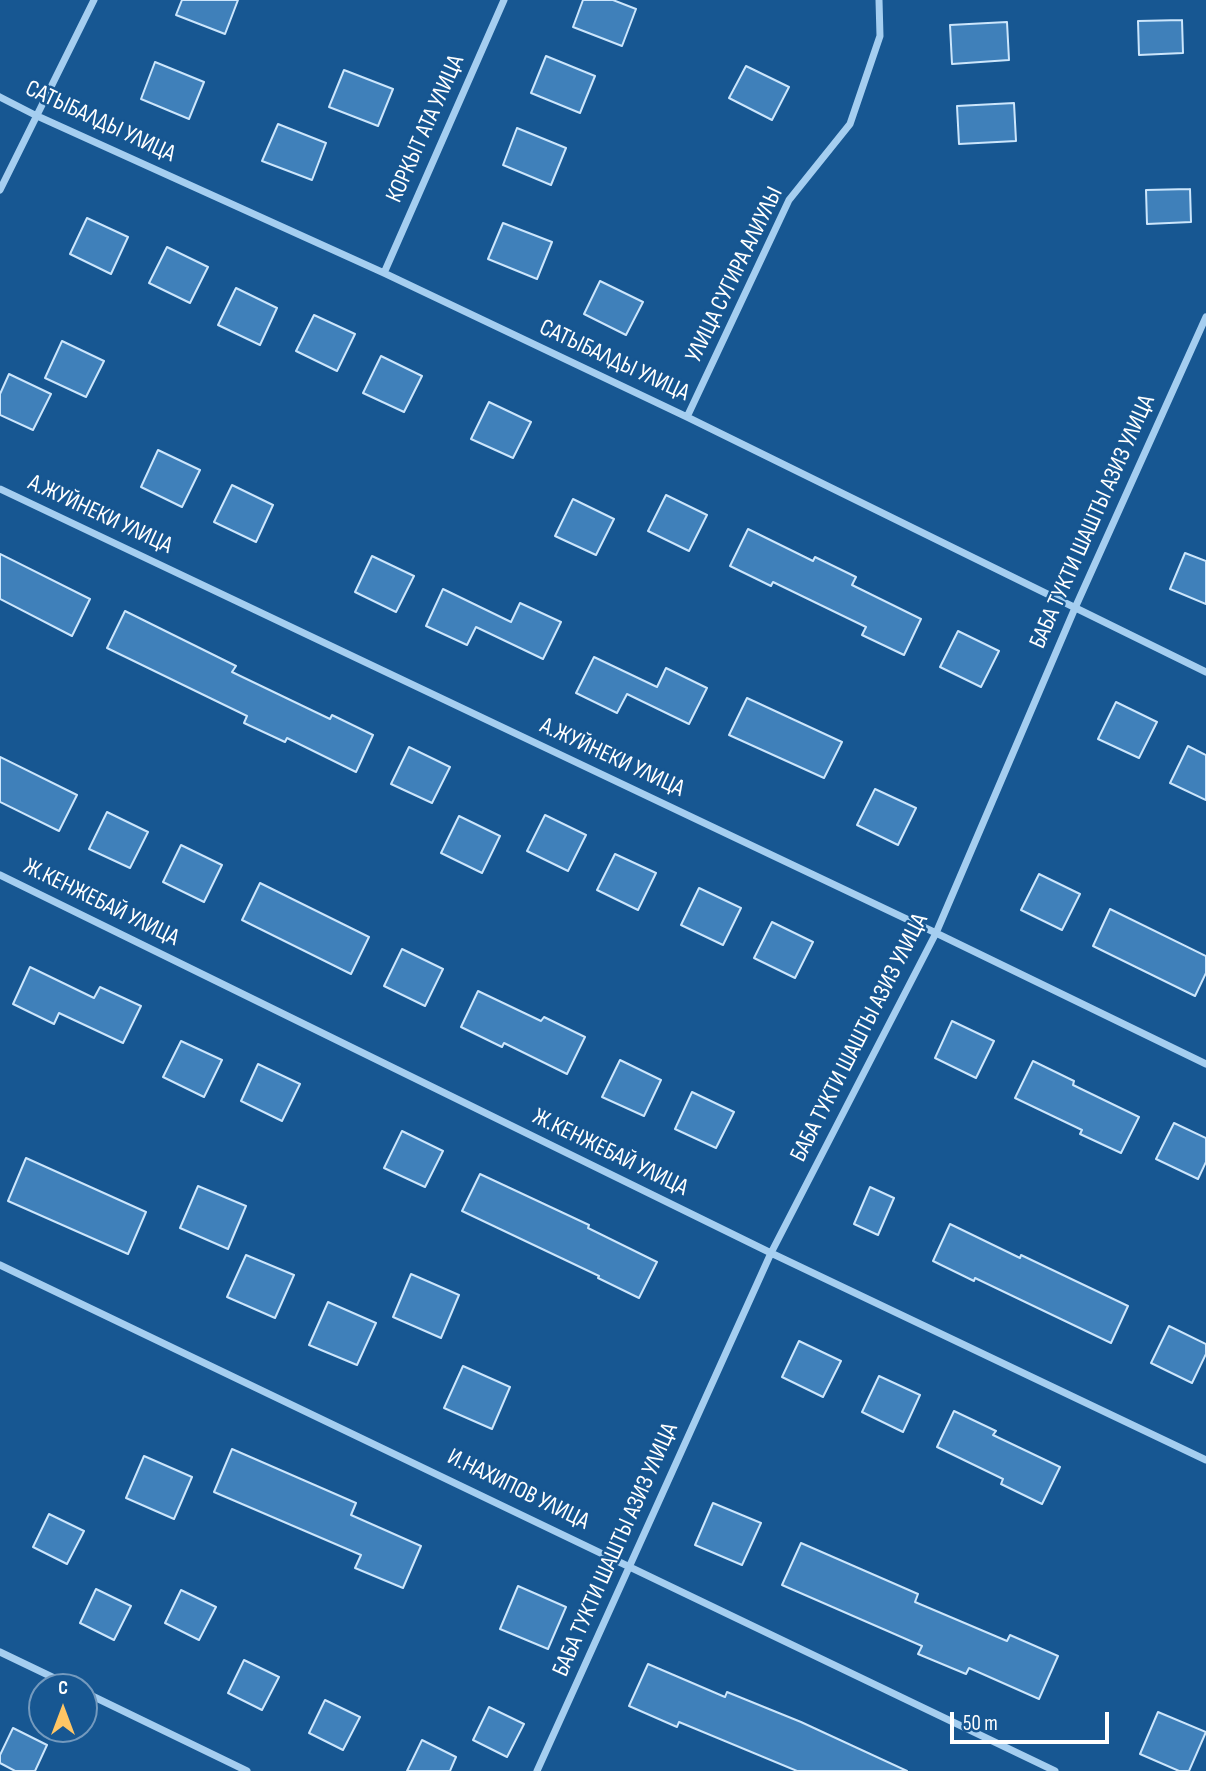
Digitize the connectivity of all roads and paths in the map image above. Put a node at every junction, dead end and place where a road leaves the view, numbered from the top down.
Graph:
1 (94, 0) edge
2 (504, 0) edge
3 (879, 0) edge
4 (0, 97) edge
5 (35, 115) junction
6 (0, 190) edge
7 (384, 273) junction
8 (1206, 317) edge
9 (687, 417) junction
10 (0, 489) edge
11 (1075, 608) junction
12 (1206, 672) edge
13 (0, 875) edge
14 (936, 933) junction
15 (1206, 1065) edge
16 (771, 1254) junction
17 (0, 1265) edge
18 (1206, 1460) edge
19 (630, 1565) junction
20 (0, 1652) edge
21 (44, 1673) edge
22 (98, 1699) edge
23 (247, 1771) edge
24 (537, 1771) edge
25 (1055, 1771) edge

1 - 5 street
2 - 7 street, КОРКЫТ АТА УЛИЦА
3 - 9 street, УЛИЦА СУГИРА АЛИУЛЫ
4 - 5 street, САТЫБАЛДЫ УЛИЦА
5 - 6 street
5 - 7 street, САТЫБАЛДЫ УЛИЦА
7 - 9 street, САТЫБАЛДЫ УЛИЦА
8 - 11 street, БАБА ТУКТИ ШАШТЫ АЗИЗ УЛИЦА
9 - 11 street, САТЫБАЛДЫ УЛИЦА
10 - 14 street, А.ЖУЙНЕКИ УЛИЦА
11 - 12 street, САТЫБАЛДЫ УЛИЦА
11 - 14 street, БАБА ТУКТИ ШАШТЫ АЗИЗ УЛИЦА
13 - 16 street, Ж.КЕНЖЕБАЙ УЛИЦА
14 - 15 street, А.ЖУЙНЕКИ УЛИЦА
14 - 16 street, БАБА ТУКТИ ШАШТЫ АЗИЗ УЛИЦА
16 - 18 street, Ж.КЕНЖЕБАЙ УЛИЦА
16 - 19 street, БАБА ТУКТИ ШАШТЫ АЗИЗ УЛИЦА
17 - 19 street, И.НАХИПОВ УЛИЦА
19 - 24 street, БАБА ТУКТИ ШАШТЫ АЗИЗ УЛИЦА
19 - 25 street, И.НАХИПОВ УЛИЦА
20 - 21 street
22 - 23 street

